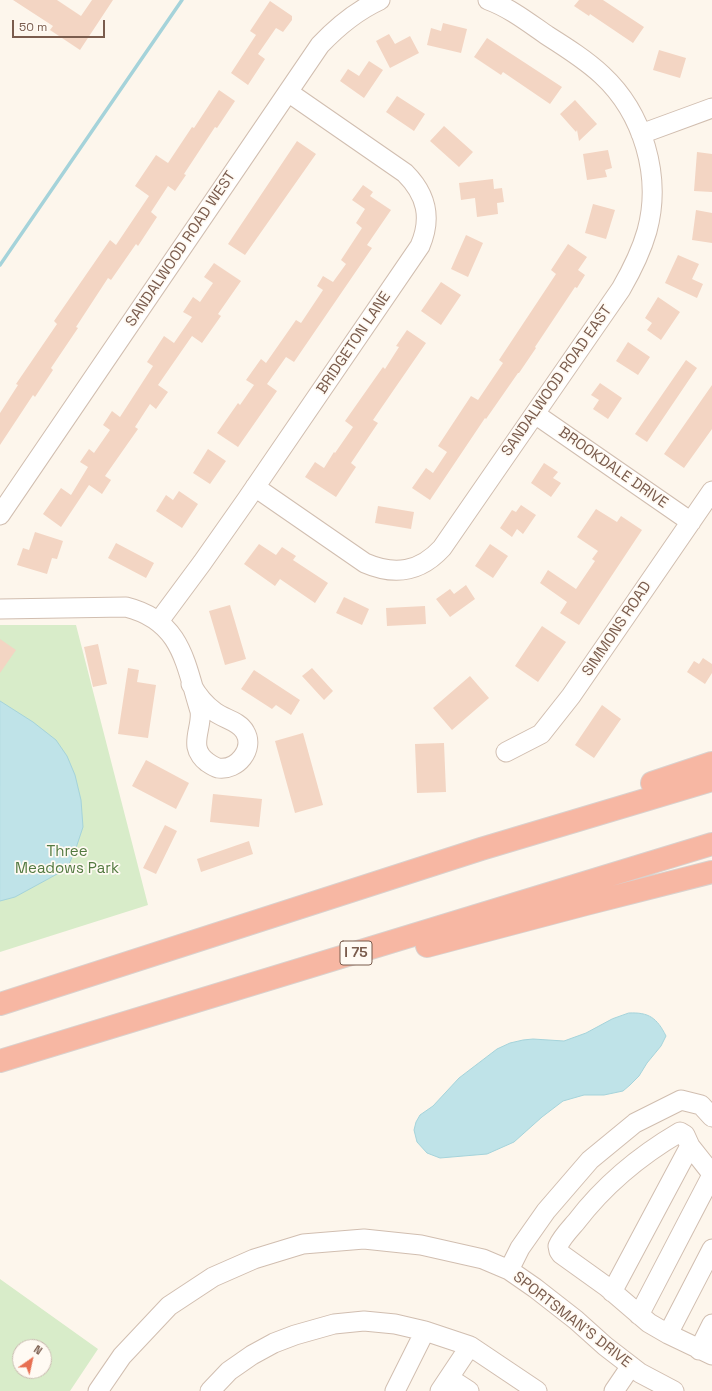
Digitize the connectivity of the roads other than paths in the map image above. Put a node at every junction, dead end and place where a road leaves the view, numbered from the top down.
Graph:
1 (380, 0) edge
2 (488, 0) edge
3 (288, 92) junction
4 (712, 108) edge
5 (641, 134) junction
6 (535, 414) junction
7 (255, 487) junction
8 (712, 491) edge
9 (0, 515) edge
10 (691, 522) junction
11 (0, 608) edge
12 (159, 621) junction
13 (191, 684) dead end
14 (506, 752) dead end
15 (712, 763) edge
16 (712, 780) edge
17 (712, 844) edge
18 (481, 849) junction
19 (712, 872) edge
20 (302, 969) junction
21 (0, 1004) edge
22 (0, 1061) edge
23 (712, 1117) edge
24 (690, 1146) junction
25 (712, 1175) edge
26 (712, 1249) edge
27 (509, 1270) junction
28 (612, 1292) junction
29 (639, 1314) junction
30 (712, 1324) edge
31 (425, 1331) junction
32 (668, 1334) junction
33 (470, 1346) junction
34 (706, 1352) edge
35 (631, 1366) junction
36 (445, 1384) edge
37 (98, 1391) edge
38 (210, 1391) edge
39 (395, 1391) edge
40 (469, 1391) edge
41 (537, 1391) edge
42 (614, 1391) edge
43 (674, 1391) edge

1 - 3 street, SANDALWOOD ROAD WEST
2 - 5 street, SANDALWOOD ROAD EAST
3 - 7 street, BRIDGETON LANE
3 - 9 street, SANDALWOOD ROAD WEST
4 - 5 street
5 - 6 street, SANDALWOOD ROAD EAST
6 - 7 street, SANDALWOOD ROAD EAST
6 - 10 street, BROOKDALE DRIVE
7 - 12 street, BRIDGETON LANE
8 - 10 street, SIMMONS ROAD
10 - 14 street, SIMMONS ROAD
11 - 12 street
12 - 13 street
15 - 18 highway
16 - 18 highway
17 - 20 highway, I 75
18 - 21 highway
19 - 20 highway
20 - 22 highway, I 75
23 - 27 street
24 - 25 street
24 - 28 street
24 - 28 street
25 - 29 street
26 - 32 street
27 - 35 street, SPORTSMAN'S DRIVE
27 - 37 street, SPORTSMAN'S DRIVE
28 - 29 street
29 - 32 street
30 - 34 street
31 - 33 street
31 - 38 street
31 - 39 street
32 - 34 street
33 - 36 street
33 - 41 street
35 - 42 street
35 - 43 street, SPORTSMAN'S DRIVE
36 - 40 street

